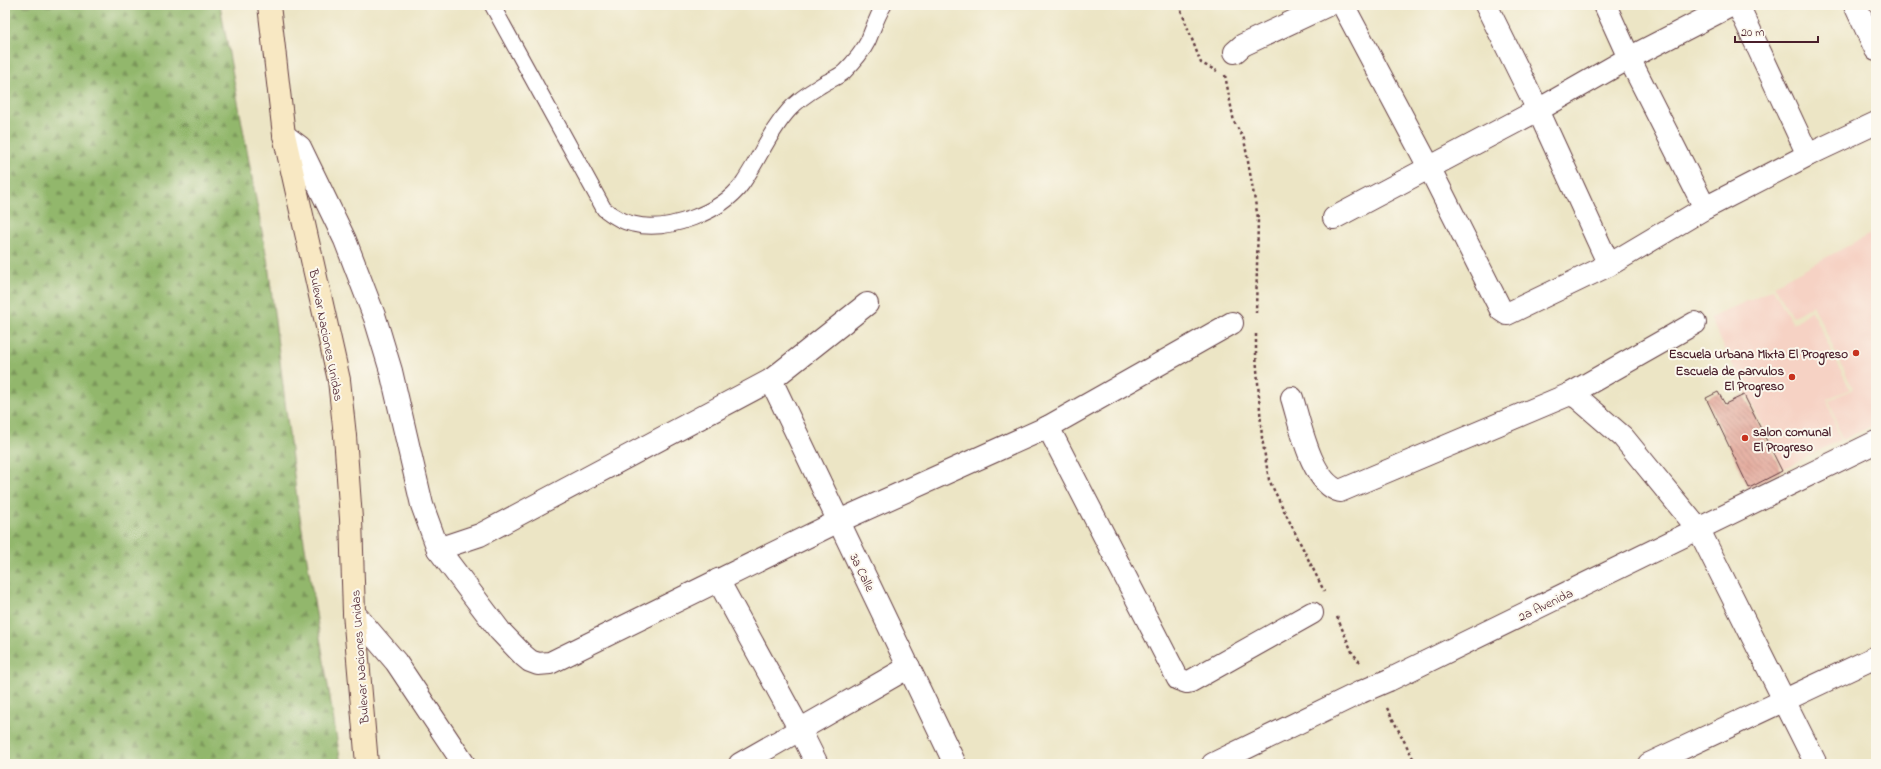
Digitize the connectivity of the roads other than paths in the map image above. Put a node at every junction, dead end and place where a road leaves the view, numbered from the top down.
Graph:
1 (269, 5) edge
2 (492, 5) edge
3 (884, 5) edge
4 (1328, 5) edge
5 (1343, 5) edge
6 (1486, 5) edge
7 (1605, 5) edge
8 (1732, 5) edge
9 (1738, 5) edge
10 (1855, 5) edge
11 (1876, 50) edge
12 (1235, 52) dead end
13 (1629, 58) junction
14 (1538, 110) junction
15 (1876, 123) edge
16 (284, 135) junction
17 (1808, 155) junction
18 (1429, 167) junction
19 (1705, 208) junction
20 (1334, 218) dead end
21 (1610, 265) junction
22 (867, 304) dead end
23 (1232, 323) dead end
24 (1695, 323) dead end
25 (771, 380) junction
26 (1570, 394) junction
27 (1292, 398) dead end
28 (1048, 427) junction
29 (1876, 442) edge
30 (839, 521) junction
31 (1699, 530) junction
32 (438, 549) junction
33 (718, 580) junction
34 (1312, 612) dead end
35 (354, 613) junction
36 (1876, 657) edge
37 (909, 667) junction
38 (1785, 701) junction
39 (800, 730) junction
40 (367, 764) edge
41 (464, 764) edge
42 (740, 764) edge
43 (816, 764) edge
44 (956, 764) edge
45 (1213, 764) edge
46 (1649, 764) edge
47 (1816, 764) edge

1 - 16 main road, Bulevar Naciones Unidas
2 - 3 lane
4 - 12 street
5 - 18 street
6 - 14 street
7 - 13 street
8 - 13 street
9 - 17 street
10 - 11 street
13 - 14 street
13 - 19 street
14 - 18 street
14 - 21 street
15 - 17 street
16 - 32 street
16 - 35 main road, Bulevar Naciones Unidas
17 - 19 street
18 - 20 street
18 - 21 street
19 - 21 street
22 - 25 street
23 - 28 street
24 - 26 street
25 - 30 street, 3a Calle
25 - 32 street
26 - 27 street
26 - 31 street
28 - 30 street
28 - 34 street
29 - 31 street, 2a Avenida
30 - 33 street
30 - 37 street, 3a Calle
31 - 38 street
31 - 45 street, 2a Avenida, bridge
32 - 33 street
33 - 39 street
35 - 40 main road, Bulevar Naciones Unidas
35 - 41 street
36 - 38 street
37 - 39 street
37 - 44 street, 3a Calle
38 - 46 street
38 - 47 street
39 - 42 street
39 - 43 street

